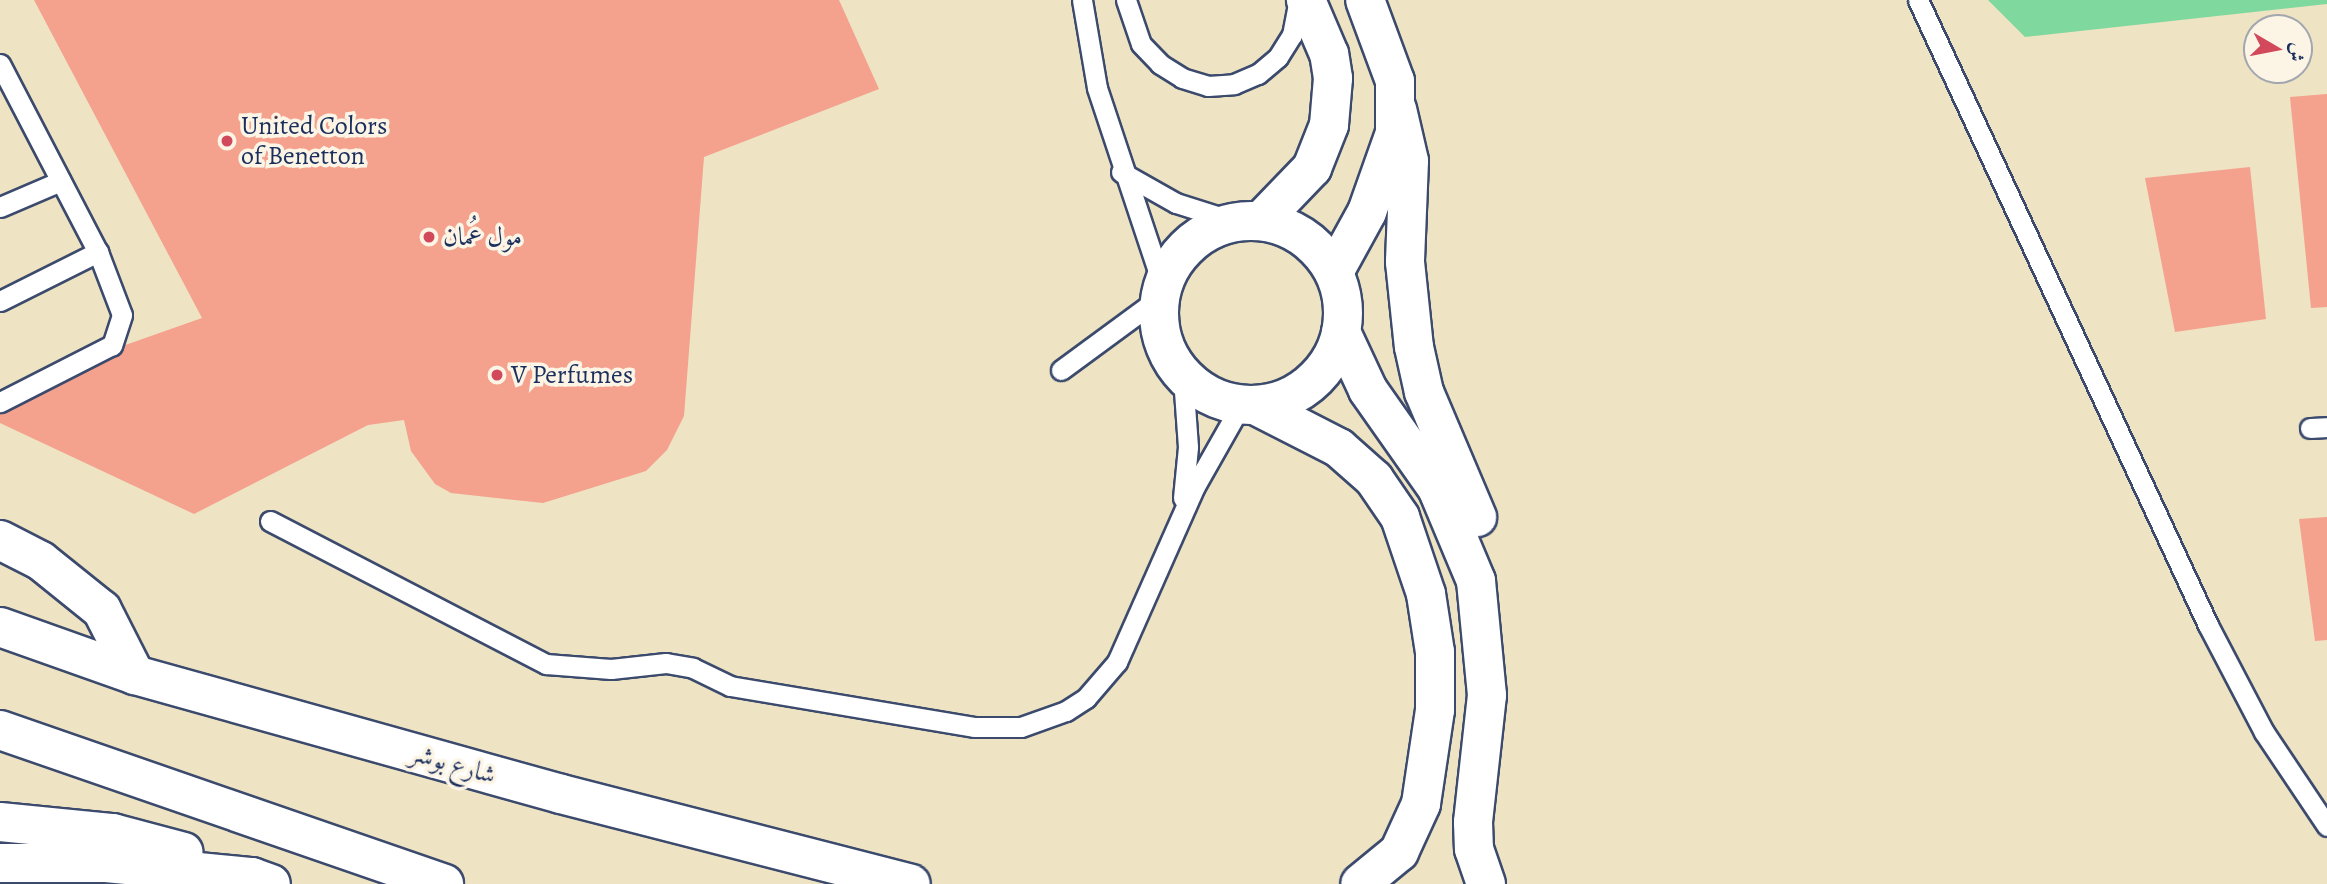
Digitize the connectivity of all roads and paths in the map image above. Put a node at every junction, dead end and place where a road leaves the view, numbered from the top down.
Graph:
1 (1082, 0) edge
2 (1126, 0) edge
3 (1299, 0) edge
4 (1306, 0) edge
5 (1365, 0) edge
6 (1918, 0) edge
7 (0, 64) edge
8 (6, 92) edge
9 (1397, 109) junction
10 (1121, 172) junction
11 (61, 181) junction
12 (0, 207) edge
13 (1249, 221) junction
14 (97, 252) junction
15 (1334, 272) junction
16 (1161, 292) junction
17 (0, 301) edge
18 (1341, 332) junction
19 (1061, 370) dead end
20 (1183, 377) junction
21 (0, 402) edge
22 (1249, 405) junction
23 (1180, 517) junction
24 (270, 521) dead end
25 (0, 540) edge
26 (0, 627) edge
27 (1486, 647) junction
28 (135, 675) junction
29 (0, 730) edge
30 (0, 822) edge
31 (2327, 826) edge
32 (0, 863) edge
33 (262, 881) edge
34 (444, 884) edge
35 (911, 884) edge
36 (1360, 884) edge
37 (1486, 884) edge

1 - 10 lane
2 - 3 lane
4 - 13 main road
5 - 9 main road
6 - 31 lane
7 - 8 lane
8 - 11 lane
9 - 15 main road
9 - 27 main road
10 - 13 lane
10 - 16 lane
11 - 12 lane
11 - 14 lane
13 - 15 main road
13 - 16 main road
14 - 17 lane
14 - 21 lane
15 - 18 main road
16 - 19 lane
16 - 20 main road
18 - 22 main road
18 - 27 main road
20 - 22 main road
20 - 23 lane
22 - 23 lane
22 - 36 main road
23 - 24 lane
25 - 28 main road
26 - 28 main road, شارع بوشر
27 - 37 main road
28 - 35 main road, شارع بوشر
29 - 34 main road
30 - 33 main road
32 - 33 main road

